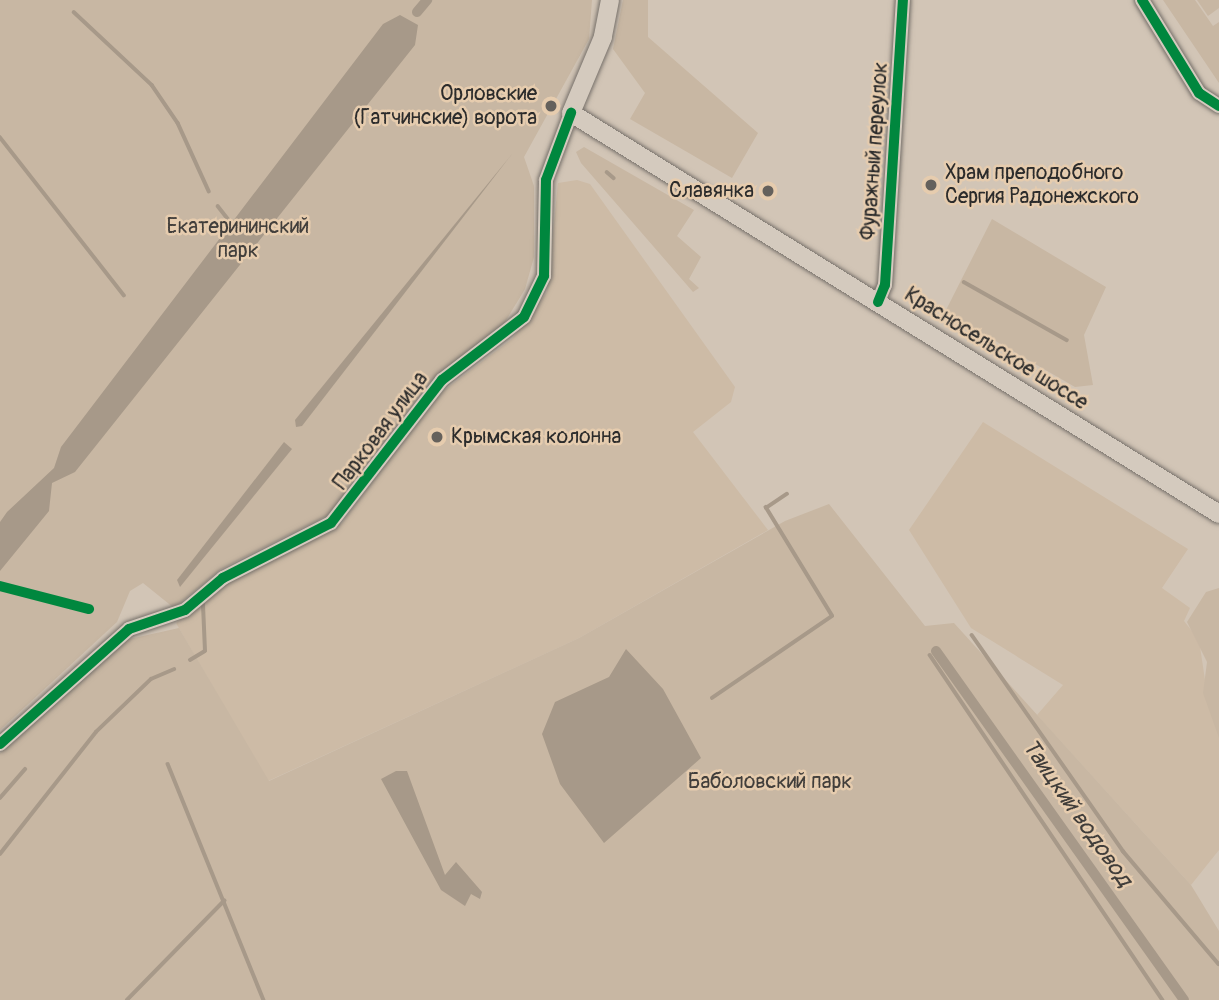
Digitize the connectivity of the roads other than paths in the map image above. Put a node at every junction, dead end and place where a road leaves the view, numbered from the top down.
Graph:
1 (610, 0) edge
2 (903, 0) edge
3 (1142, 0) edge
4 (1219, 106) edge
5 (571, 113) junction
6 (878, 302) junction
7 (1219, 514) edge
8 (0, 744) edge

1 - 5 main road, Парковая улица
2 - 6 street, Фуражный переулок
3 - 4 street
5 - 6 main road, Красносельское шоссе
5 - 8 street, Парковая улица
6 - 7 main road, Красносельское шоссе

